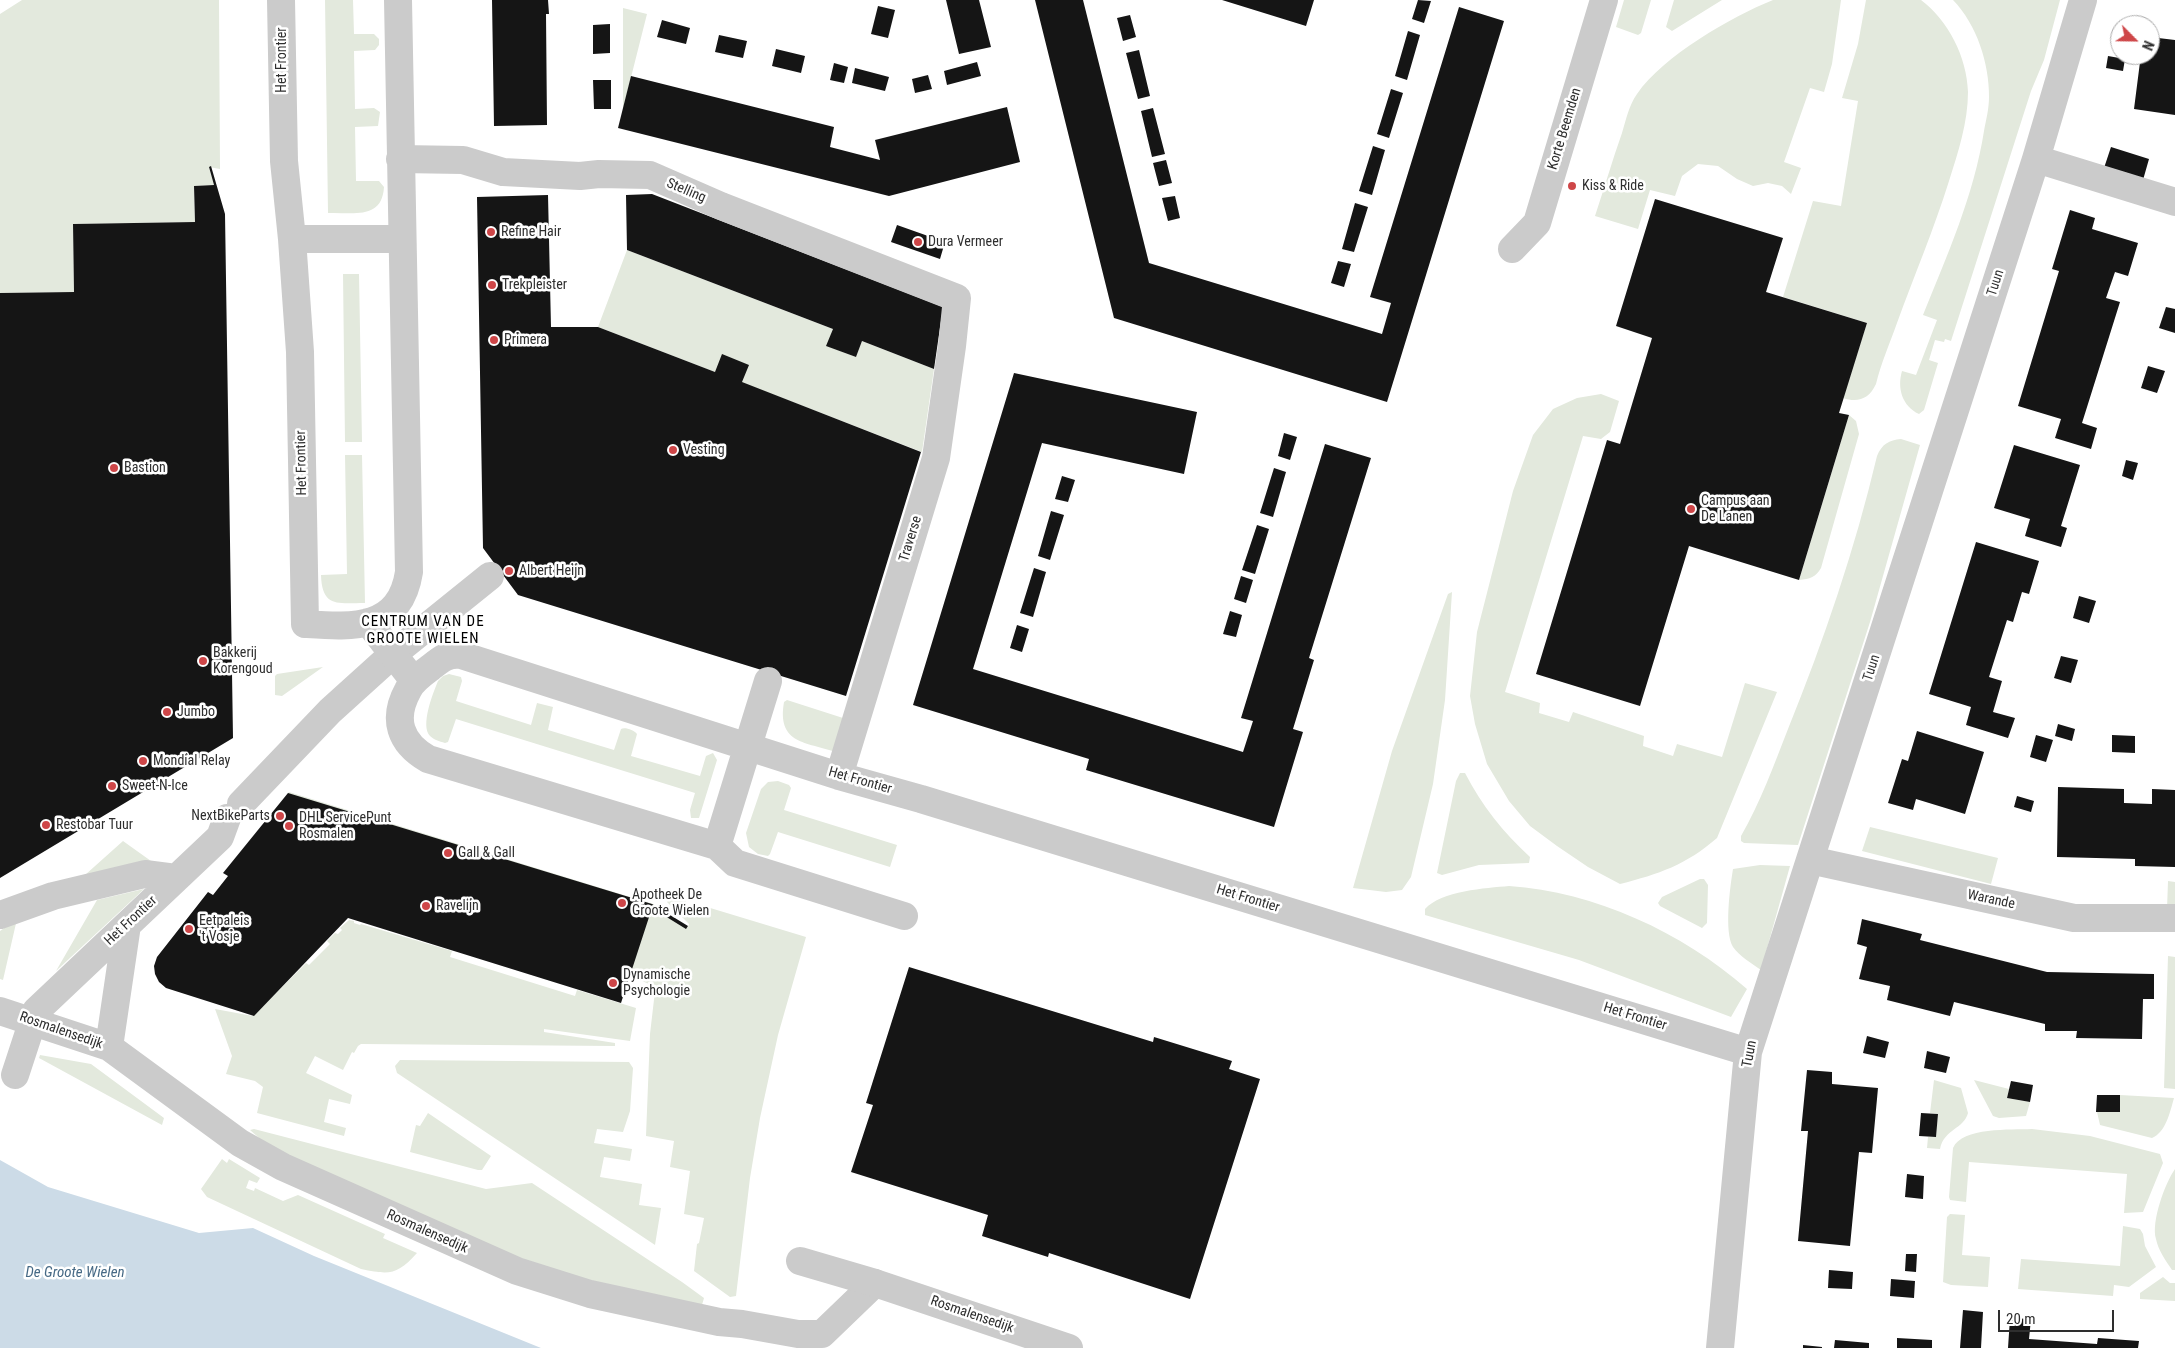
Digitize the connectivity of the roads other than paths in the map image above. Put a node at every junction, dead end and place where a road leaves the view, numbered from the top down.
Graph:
1 (282, 0) edge
2 (398, 0) edge
3 (1604, 0) edge
4 (2083, 0) edge
5 (400, 159) junction
6 (2036, 159) junction
7 (2175, 202) edge
8 (292, 239) junction
9 (402, 239) junction
10 (1512, 249) dead end
11 (957, 298) joint
12 (490, 576) dead end
13 (368, 622) junction
14 (392, 655) junction
15 (414, 681) junction
16 (768, 681) dead end
17 (748, 747) junction
18 (839, 776) junction
19 (717, 846) junction
20 (1810, 860) junction
21 (176, 878) junction
22 (0, 914) edge
23 (904, 916) dead end
24 (2175, 918) edge
25 (127, 926) junction
26 (0, 1010) edge
27 (32, 1021) junction
28 (109, 1047) junction
29 (1748, 1052) junction
30 (15, 1075) dead end
31 (800, 1261) dead end
32 (875, 1283) junction
33 (1069, 1348) edge
34 (1720, 1348) edge

1 - 8 street, Het Frontier
2 - 5 street, Het Frontier
3 - 10 street, Korte Beemden
4 - 6 street, Tuun
5 - 9 street, Het Frontier
5 - 11 street, Stelling
6 - 7 street
6 - 20 street, Tuun
8 - 9 street
8 - 13 street, Het Frontier
9 - 13 street, Het Frontier
11 - 18 street, Traverse
12 - 14 street, Het Frontier
13 - 14 street
14 - 15 street
14 - 21 street, Het Frontier
15 - 17 street, Het Frontier
15 - 19 street, Het Frontier
16 - 17 street
17 - 18 street, Het Frontier
17 - 19 street
18 - 29 street, Het Frontier
19 - 23 street, Het Frontier
20 - 24 street, Warande
20 - 29 street, Tuun
21 - 22 street
21 - 25 street, Het Frontier
25 - 27 street, Het Frontier
25 - 28 street
26 - 27 street, Rosmalensedijk
27 - 28 street, Rosmalensedijk
27 - 30 street, Het Frontier
28 - 32 street, Rosmalensedijk
29 - 34 street, Tuun
31 - 32 street, Rosmalensedijk
32 - 33 street, Rosmalensedijk

